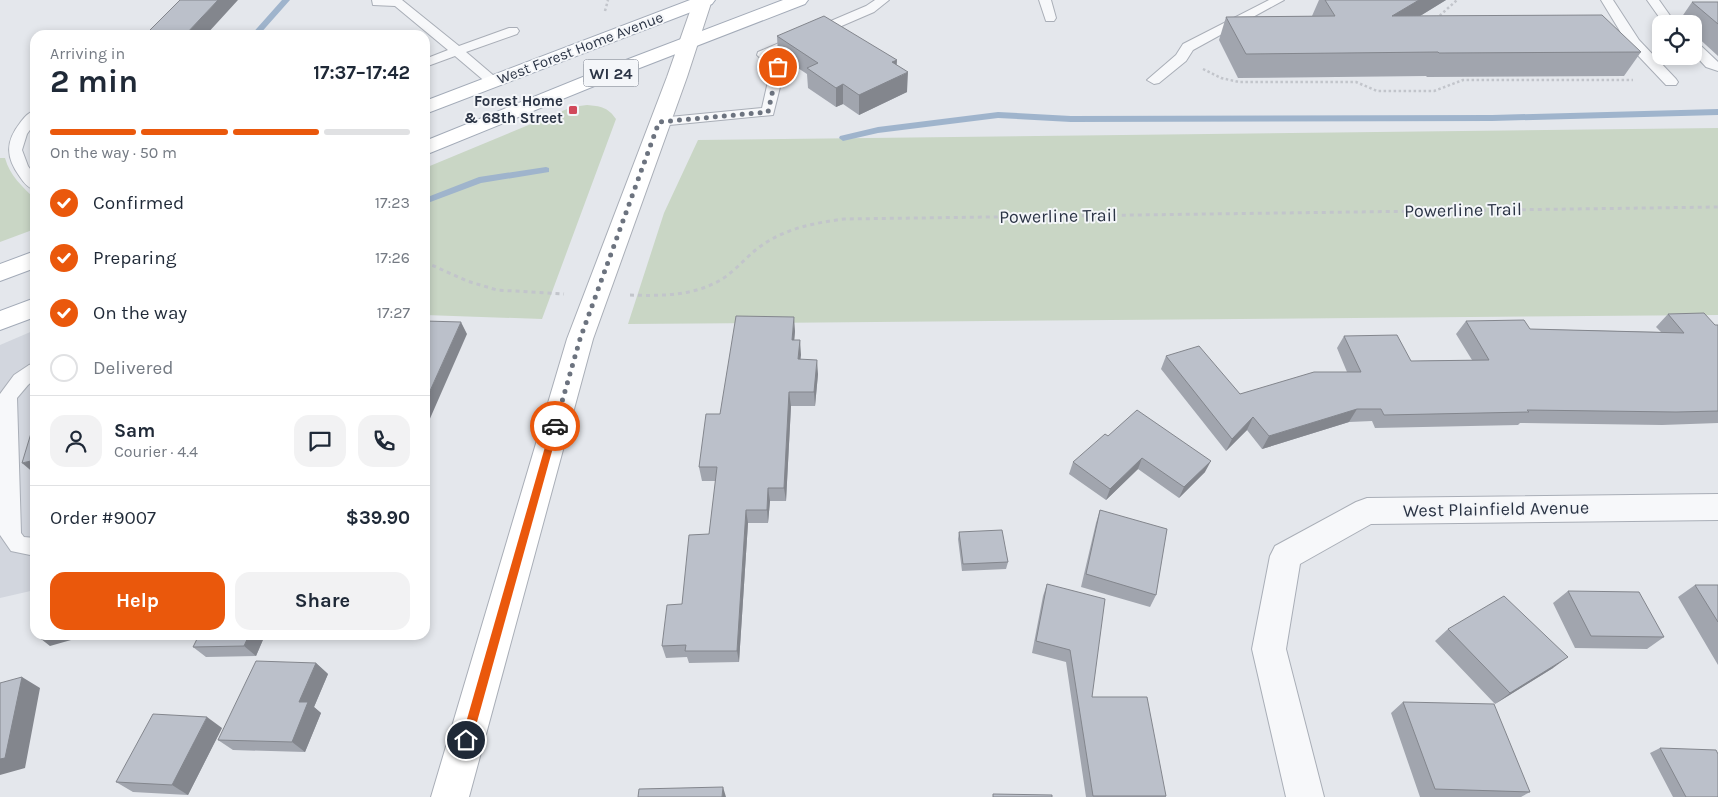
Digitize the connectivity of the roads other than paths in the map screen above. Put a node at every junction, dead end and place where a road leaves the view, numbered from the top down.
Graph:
1 (378, 0) edge
2 (704, 0) edge
3 (798, 0) edge
4 (883, 0) edge
5 (1045, 0) edge
6 (1278, 0) edge
7 (1606, 0) edge
8 (1653, 0) edge
9 (1664, 15) edge
10 (1050, 18) dead end
11 (513, 31) dead end
12 (689, 44) junction
13 (456, 51) junction
14 (1702, 55) edge
15 (430, 60) edge
16 (1718, 66) edge
17 (1154, 80) dead end
18 (1670, 81) road end
19 (493, 82) junction
20 (430, 106) edge
21 (30, 121) edge
22 (659, 122) junction
23 (430, 147) edge
24 (30, 179) edge
25 (30, 261) edge
26 (0, 273) edge
27 (30, 309) edge
28 (0, 321) edge
29 (30, 374) edge
30 (1718, 507) edge
31 (18, 547) edge
32 (450, 797) edge
33 (1305, 797) edge

1 - 13 lane
2 - 12 street
2 - 19 street, West Forest Home Avenue / WI 24
3 - 12 street, West Forest Home Avenue / WI 24
4 - 22 lane
5 - 10 lane
6 - 17 lane
7 - 18 lane
8 - 9 lane
11 - 13 lane
12 - 22 street
12 - 23 street, West Forest Home Avenue / WI 24
13 - 15 lane
13 - 19 lane
14 - 16 lane
19 - 20 street, West Forest Home Avenue / WI 24
21 - 24 lane
22 - 32 street
25 - 26 street
27 - 28 street
29 - 31 lane
30 - 33 street, West Plainfield Avenue

